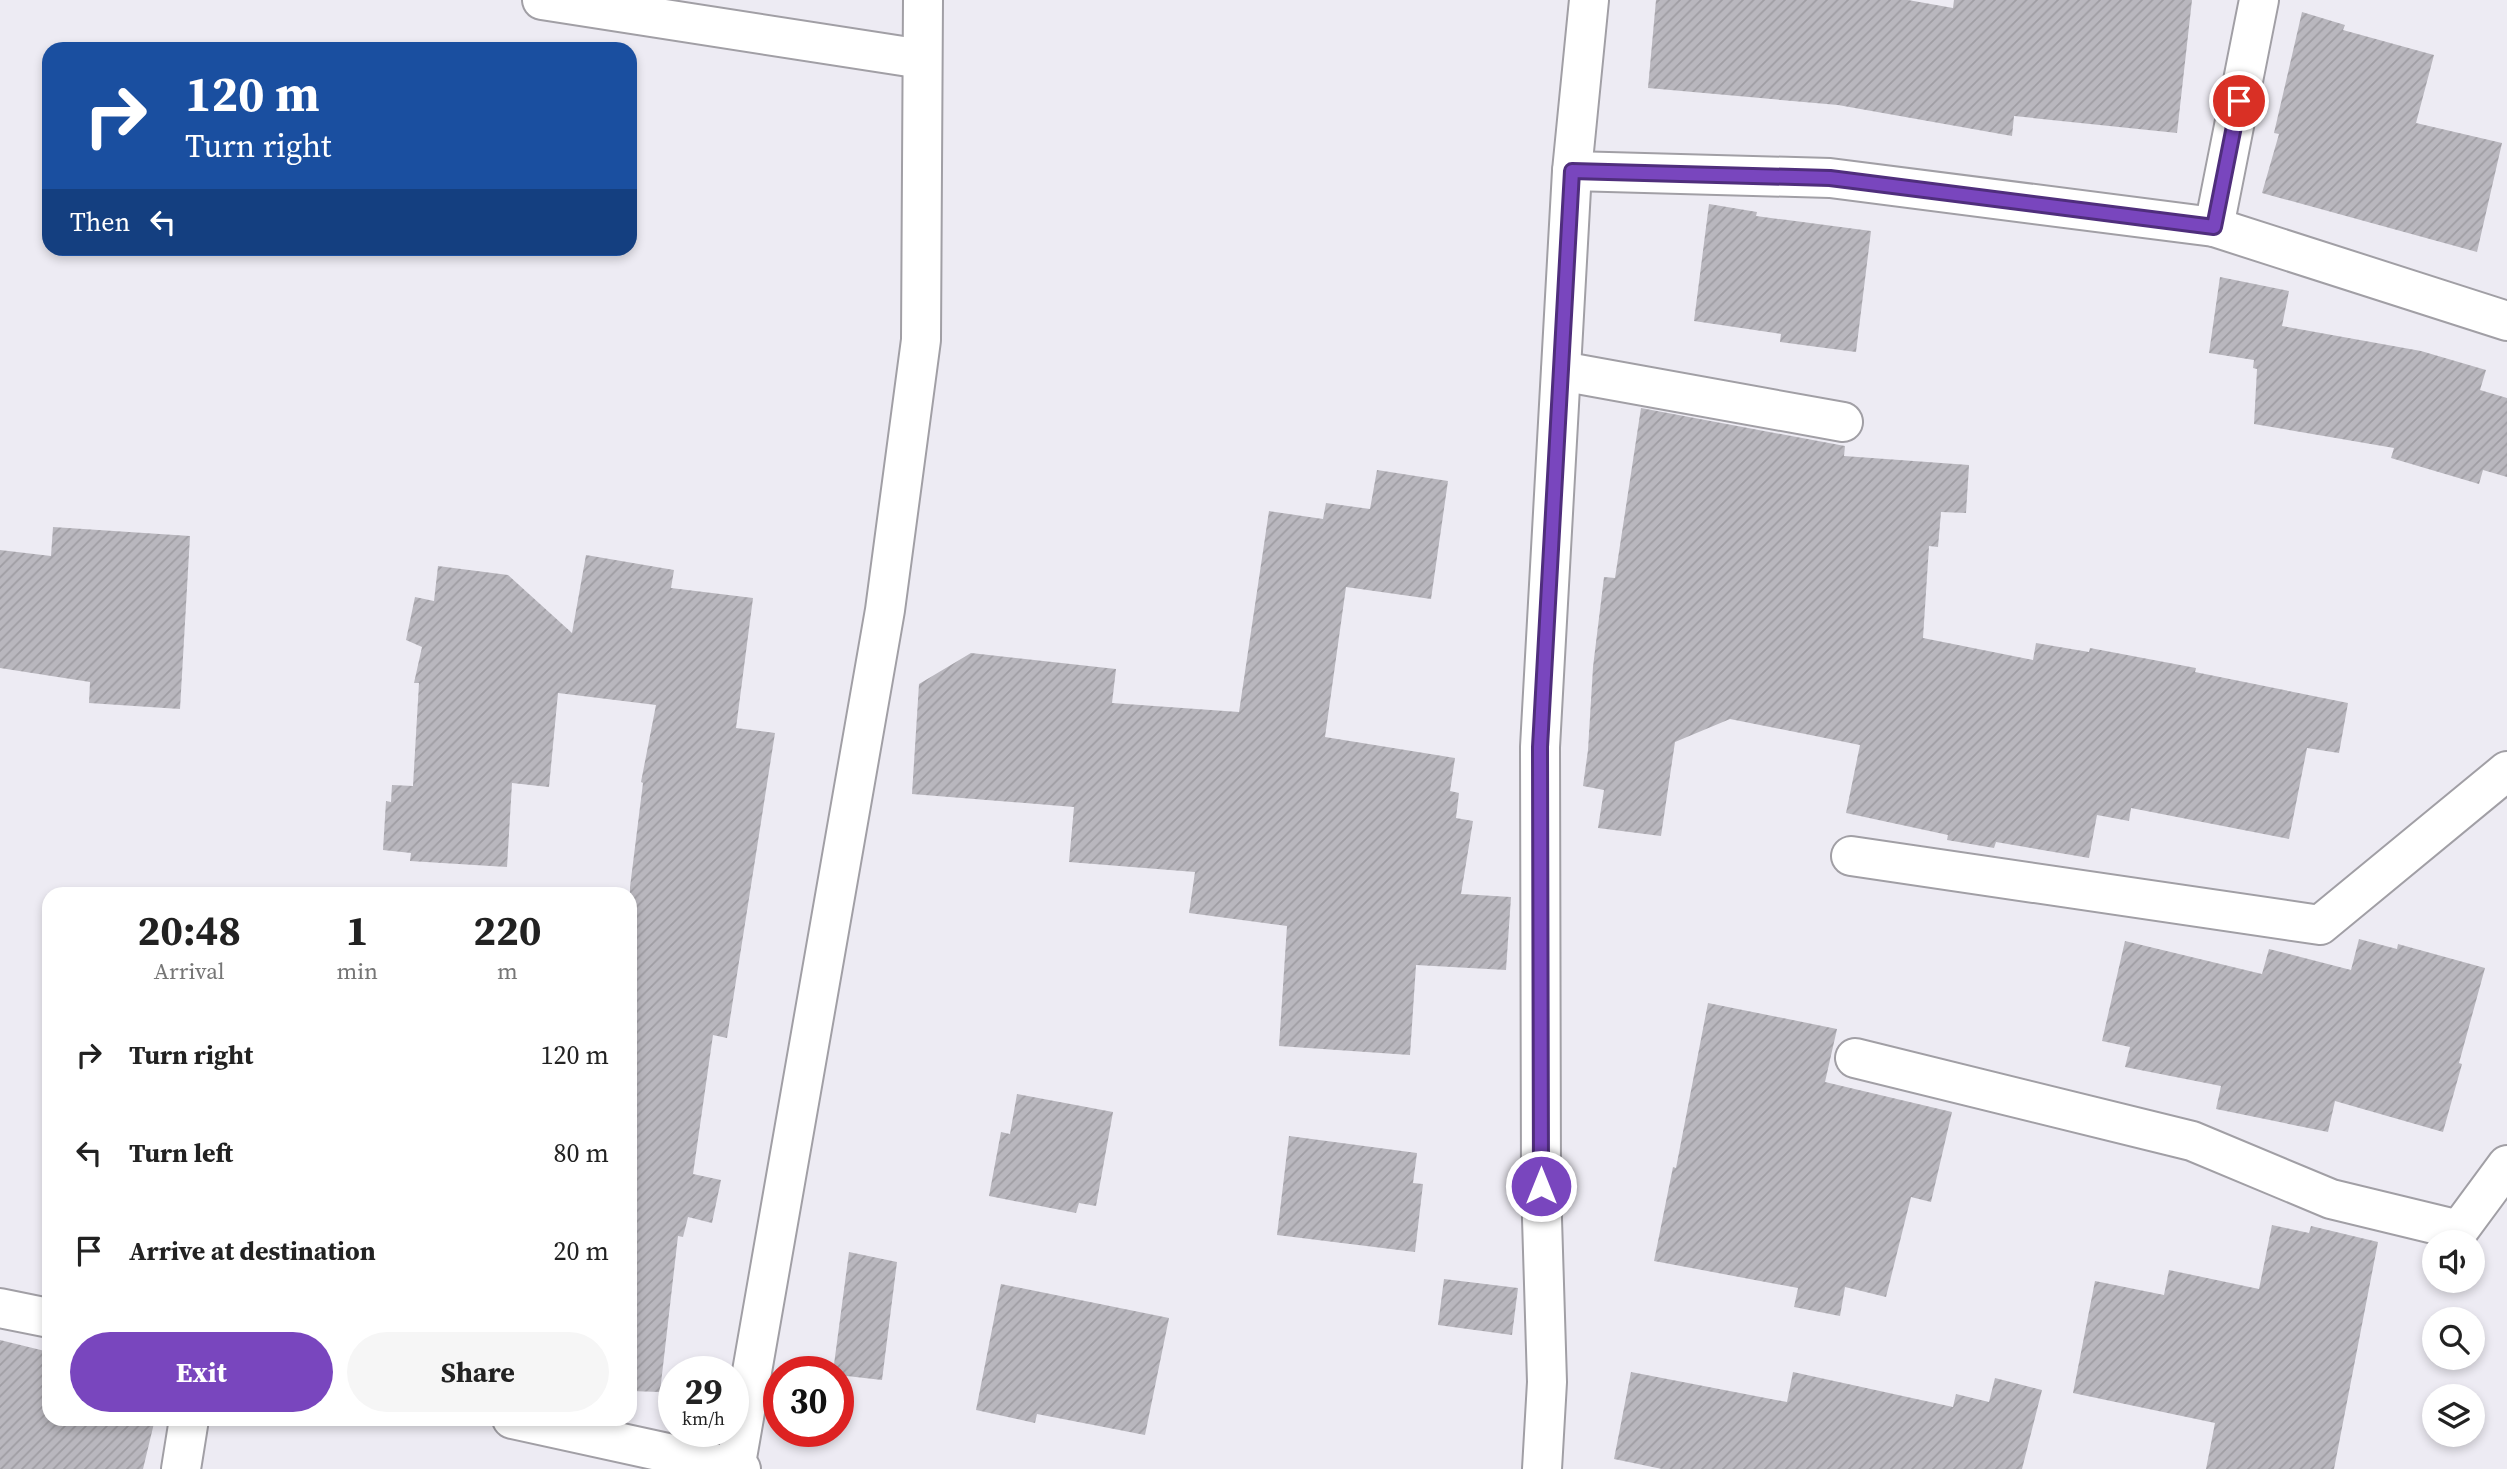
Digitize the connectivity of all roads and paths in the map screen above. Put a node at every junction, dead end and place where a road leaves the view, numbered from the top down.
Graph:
1 (542, 0) edge
2 (923, 0) edge
3 (1589, 0) edge
4 (2259, 0) edge
5 (922, 59) junction
6 (1572, 171) junction
7 (2214, 227) junction
8 (2507, 321) edge
9 (1561, 371) junction
10 (1843, 422) dead end
11 (2507, 771) edge
12 (1851, 856) dead end
13 (1855, 1058) dead end
14 (2507, 1165) edge
15 (0, 1308) edge
16 (42, 1317) edge
17 (188, 1426) edge
18 (544, 1426) edge
19 (181, 1469) edge
20 (737, 1469) edge
21 (1542, 1469) edge

1 - 5 street
2 - 5 street
3 - 6 street
4 - 7 street
5 - 20 street
6 - 7 street
6 - 9 street
7 - 8 street
9 - 10 street
9 - 21 street
11 - 12 street
13 - 14 street
15 - 16 street
17 - 19 street
18 - 20 street

